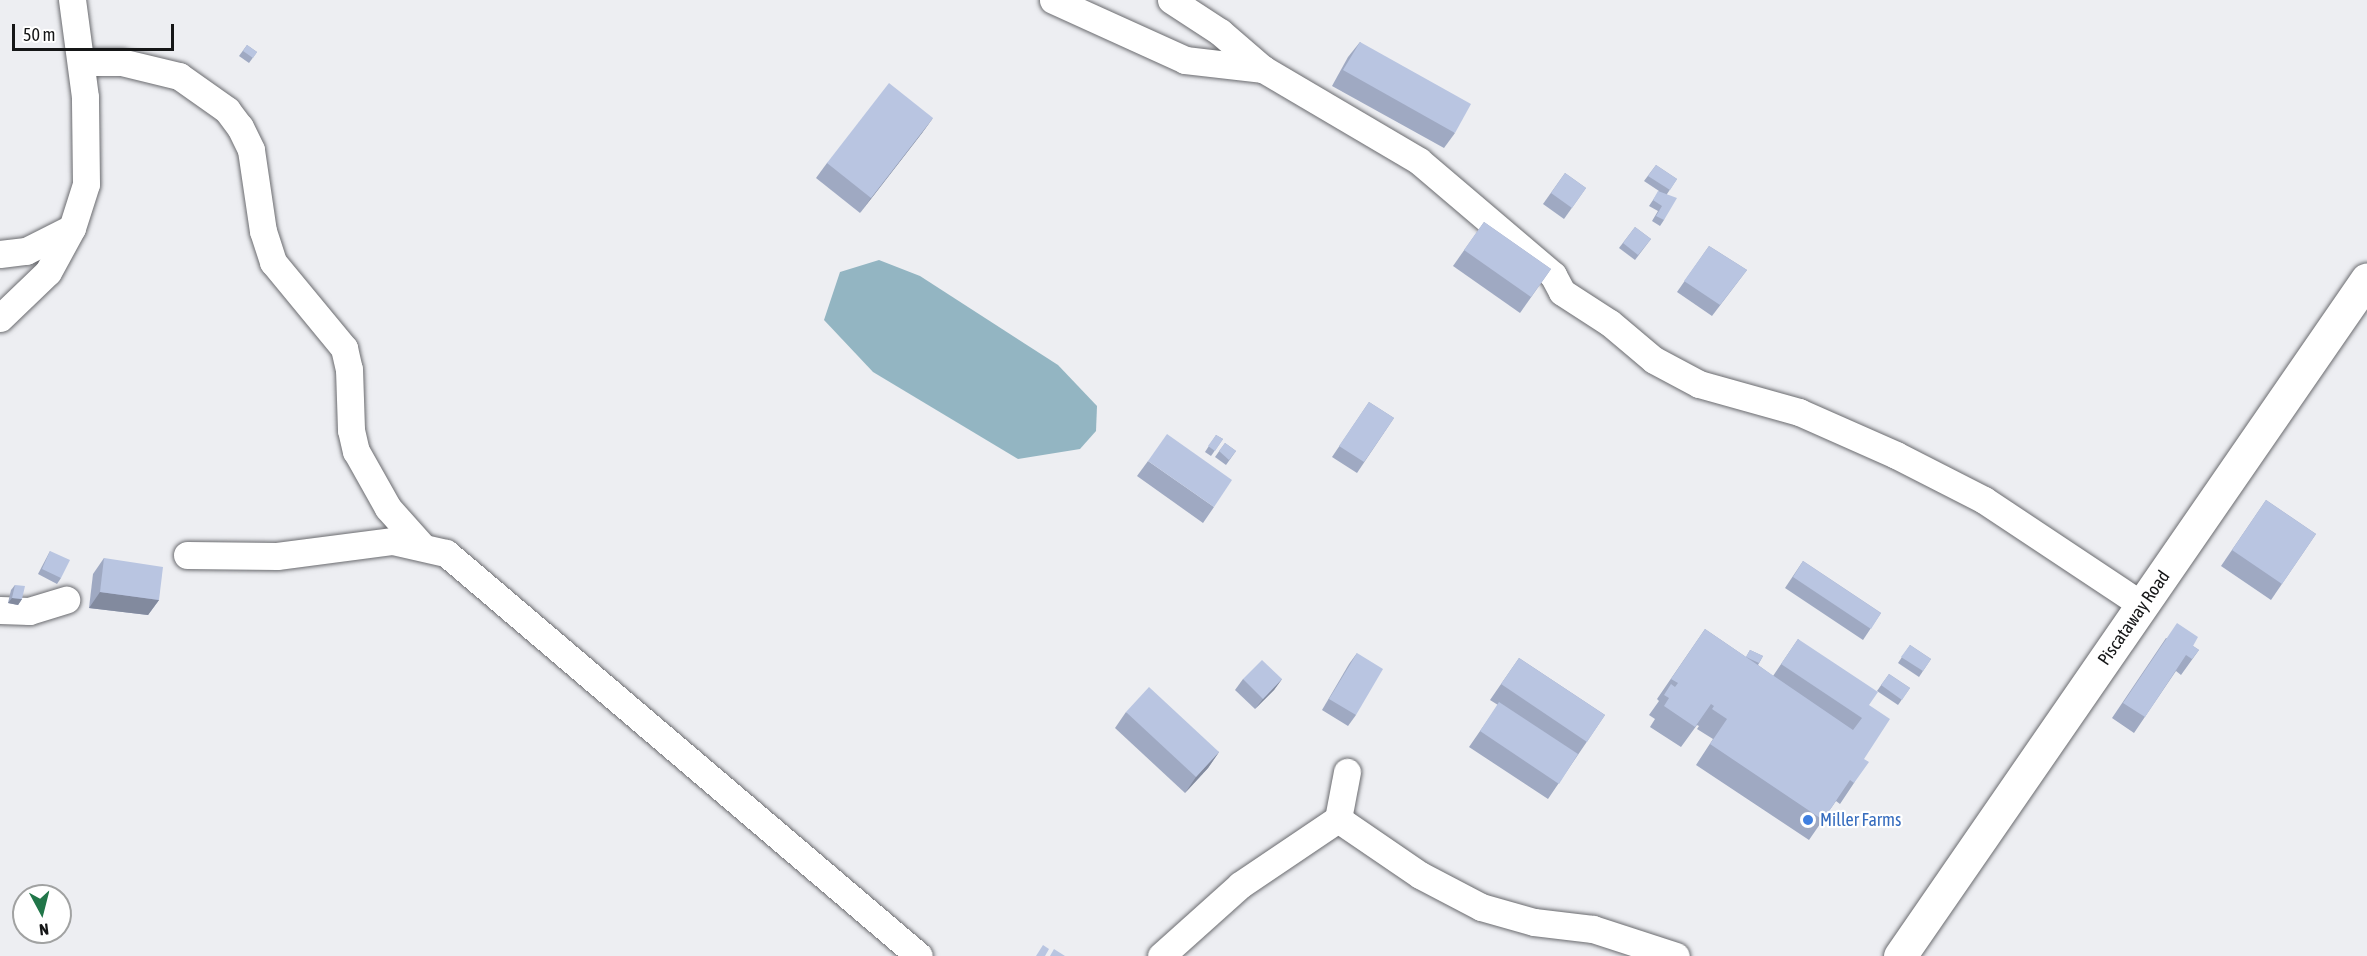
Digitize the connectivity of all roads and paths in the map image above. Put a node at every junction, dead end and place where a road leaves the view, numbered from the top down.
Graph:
1 (72, 0) edge
2 (1053, 0) edge
3 (1171, 0) edge
4 (82, 62) junction
5 (1263, 69) junction
6 (72, 228) junction
7 (0, 254) edge
8 (2367, 279) edge
9 (0, 318) edge
10 (421, 545) junction
11 (188, 555) dead end
12 (66, 600) dead end
13 (2142, 605) junction
14 (0, 610) edge
15 (1347, 772) dead end
16 (1338, 819) junction
17 (1159, 955) edge
18 (919, 956) edge
19 (1676, 956) edge
20 (1900, 956) edge

1 - 4 street
2 - 5 street
3 - 5 street
4 - 6 street
4 - 10 street
5 - 13 street
6 - 7 street
6 - 9 street
8 - 13 main road, Piscataway Road
10 - 11 street
10 - 18 street
12 - 14 street
13 - 20 main road, Piscataway Road
15 - 16 street
16 - 17 street
16 - 19 street

